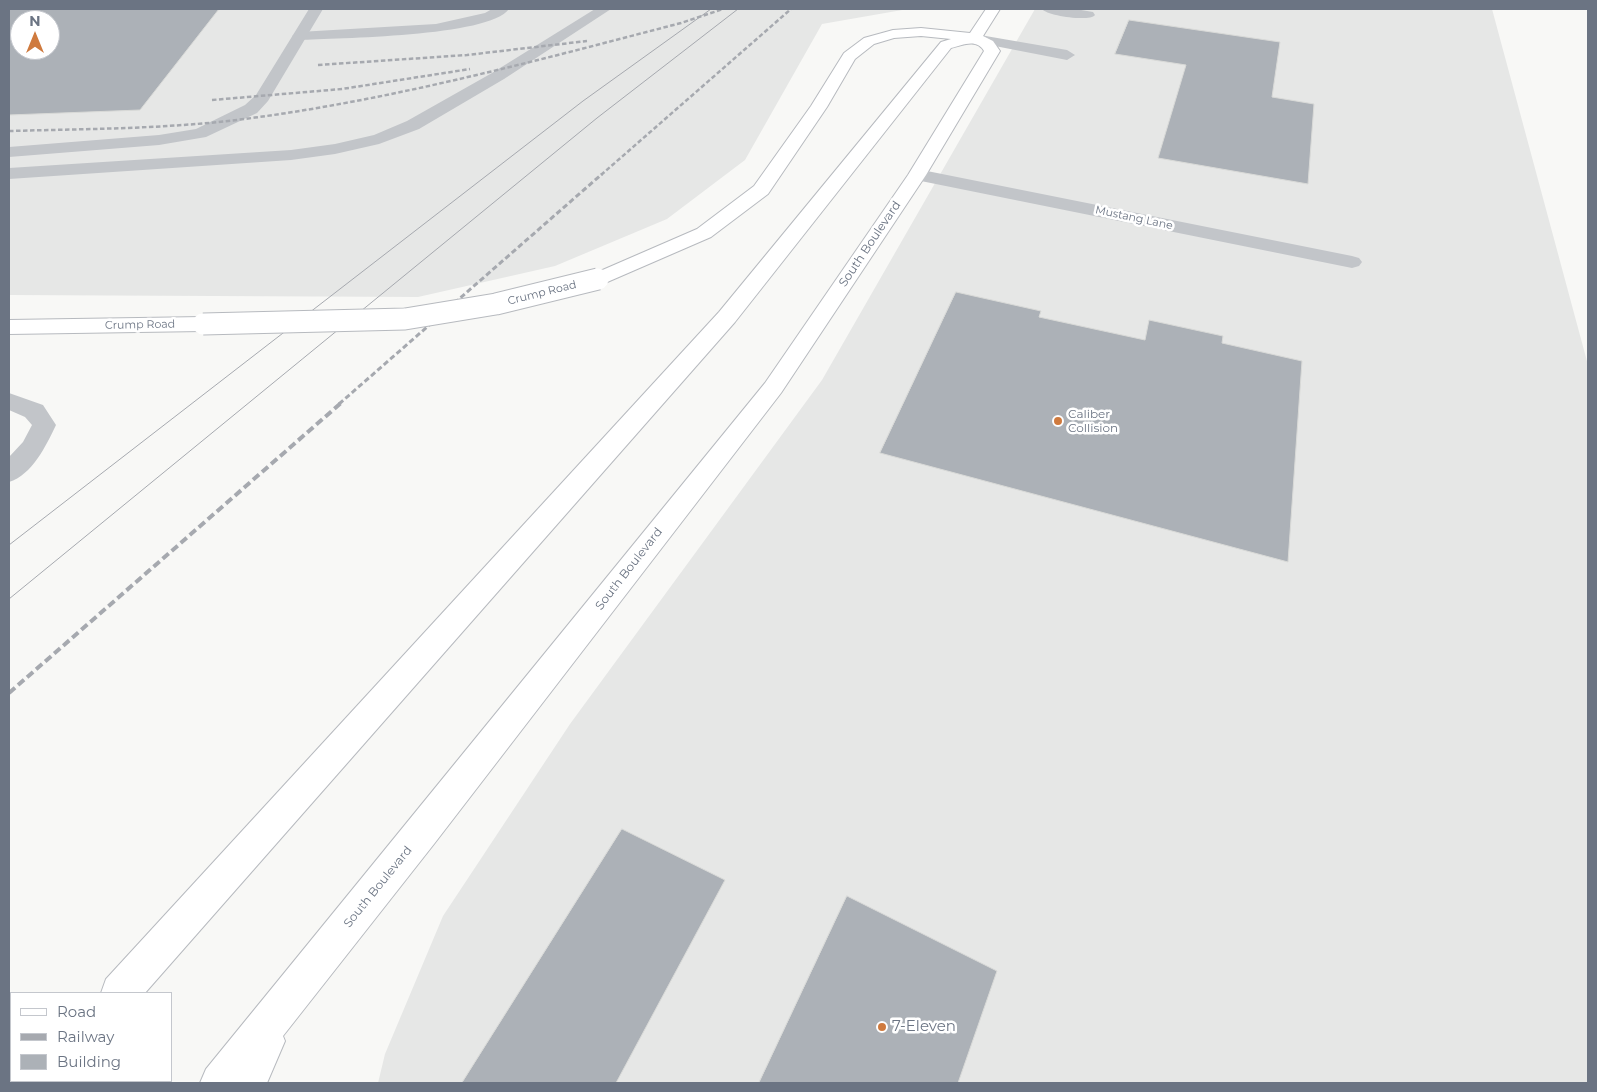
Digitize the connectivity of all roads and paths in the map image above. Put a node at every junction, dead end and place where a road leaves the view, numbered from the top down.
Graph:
1 (316, 9) edge
2 (502, 9) edge
3 (604, 9) edge
4 (993, 9) edge
5 (1049, 9) edge
6 (1088, 15) dead end
7 (299, 36) junction
8 (974, 38) junction
9 (1067, 55) dead end
10 (9, 152) edge
11 (9, 174) edge
12 (917, 175) junction
13 (1352, 262) dead end
14 (9, 327) edge
15 (9, 401) edge
16 (9, 473) edge
17 (121, 992) edge
18 (277, 1012) junction
19 (220, 1083) edge
20 (247, 1083) edge

1 - 7 street
2 - 7 street
3 - 11 street
4 - 8 main road
5 - 6 street
7 - 10 street
8 - 9 street
8 - 12 main road, South Boulevard
8 - 14 main road, Crump Road, bridge
8 - 17 main road
12 - 13 street, Mustang Lane
12 - 18 main road, South Boulevard
15 - 16 street
18 - 19 main road, South Boulevard
18 - 20 main road

